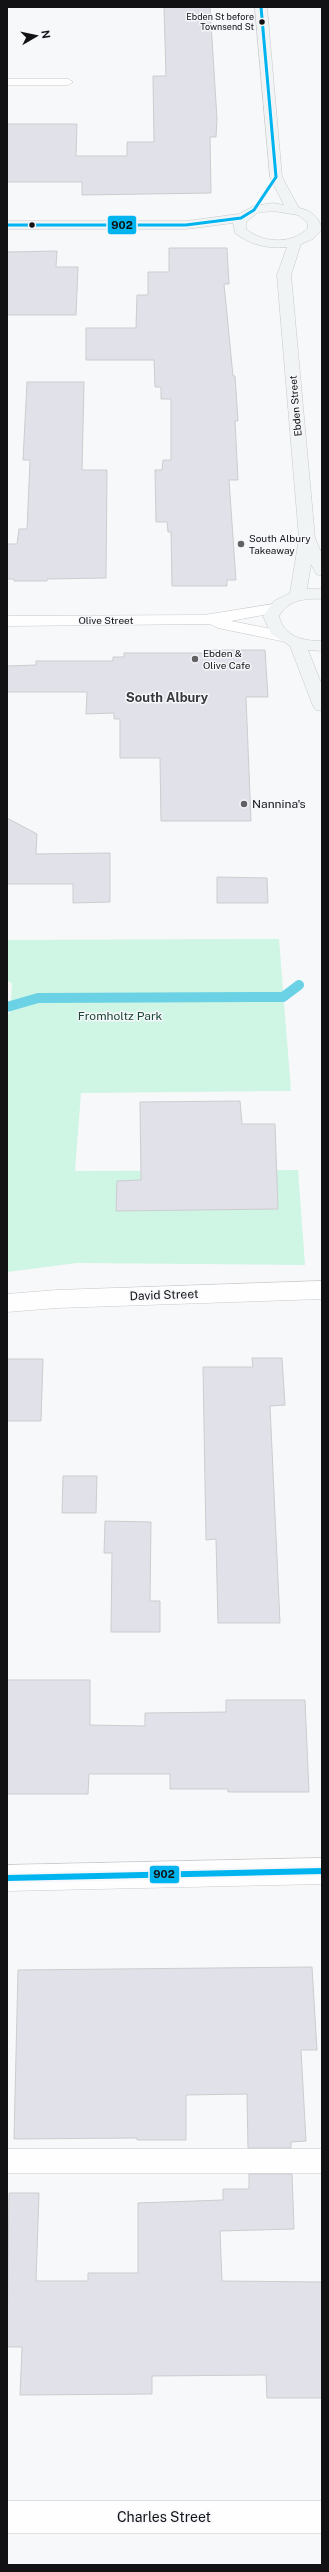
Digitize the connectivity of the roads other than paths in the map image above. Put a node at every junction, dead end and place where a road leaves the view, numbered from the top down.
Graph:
1 (261, 7) edge
2 (7, 82) edge
3 (68, 82) dead end
4 (276, 177) junction
5 (293, 209) junction
6 (254, 210) junction
7 (241, 218) junction
8 (318, 220) edge
9 (7, 225) edge
10 (186, 225) junction
11 (317, 233) edge
12 (243, 234) junction
13 (259, 241) junction
14 (295, 242) junction
15 (284, 275) junction
16 (307, 538) junction
17 (322, 571) edge
18 (322, 594) edge
19 (298, 595) junction
20 (274, 609) junction
21 (204, 620) junction
22 (7, 621) edge
23 (281, 636) junction
24 (297, 644) junction
25 (322, 646) edge
26 (322, 706) edge
27 (322, 1290) edge
28 (7, 1303) edge
29 (322, 1871) edge
30 (7, 1878) edge
31 (7, 2161) edge
32 (322, 2161) edge
33 (7, 2517) edge
34 (322, 2517) edge

1 - 4 street
2 - 3 lane
4 - 5 street
4 - 6 street
5 - 6 street
5 - 8 street
6 - 7 street
7 - 10 street
7 - 12 street
8 - 11 street
9 - 10 street
10 - 12 street
11 - 14 street
12 - 13 street
13 - 14 street
13 - 15 street
14 - 15 street, Ebden Street
15 - 16 street, Ebden Street
16 - 17 street, Ebden Street
16 - 19 street, Ebden Street
18 - 19 street
19 - 20 street
20 - 21 street, Olive Street
20 - 23 street
21 - 22 street, Olive Street
21 - 23 street, Olive Street
23 - 24 street
24 - 25 street
24 - 26 street
27 - 28 street, David Street
29 - 30 street
31 - 32 lane
33 - 34 street, Charles Street

